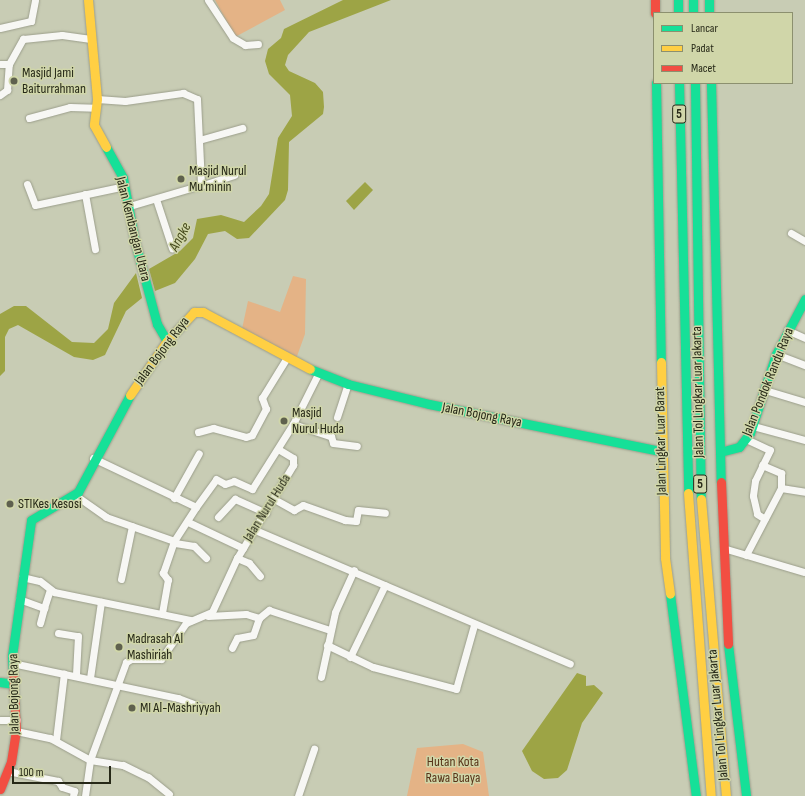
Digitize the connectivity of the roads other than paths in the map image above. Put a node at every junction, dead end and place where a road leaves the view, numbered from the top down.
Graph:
1 (35, 0) edge
2 (88, 0) edge
3 (208, 0) edge
4 (655, 0) edge
5 (678, 0) edge
6 (693, 0) edge
7 (709, 0) edge
8 (655, 12) edge
9 (678, 12) edge
10 (693, 12) edge
11 (709, 12) edge
12 (0, 28) edge
13 (90, 39) junction
14 (258, 44) dead end
15 (0, 64) edge
16 (8, 64) junction
17 (656, 84) edge
18 (679, 84) edge
19 (695, 84) edge
20 (711, 84) edge
21 (0, 95) edge
22 (96, 103) junction
23 (30, 118) dead end
24 (242, 128) dead end
25 (199, 140) junction
26 (234, 176) dead end
27 (27, 184) dead end
28 (125, 186) junction
29 (200, 186) junction
30 (85, 194) junction
31 (156, 199) junction
32 (129, 206) junction
33 (791, 233) dead end
34 (805, 241) edge
35 (172, 248) dead end
36 (95, 249) dead end
37 (805, 299) edge
38 (787, 330) junction
39 (805, 338) edge
40 (167, 341) junction
41 (776, 354) junction
42 (286, 359) junction
43 (805, 365) edge
44 (318, 374) junction
45 (348, 384) junction
46 (765, 390) junction
47 (805, 402) edge
48 (337, 418) dead end
49 (293, 424) junction
50 (753, 426) junction
51 (198, 432) dead end
52 (746, 439) junction
53 (805, 440) edge
54 (357, 446) dead end
55 (278, 449) junction
56 (661, 452) junction
57 (720, 452) junction
58 (199, 453) dead end
59 (93, 458) junction
60 (762, 465) junction
61 (781, 488) junction
62 (805, 492) edge
63 (75, 495) junction
64 (174, 498) junction
65 (274, 499) junction
66 (196, 507) junction
67 (266, 513) junction
68 (385, 513) dead end
69 (218, 517) dead end
70 (765, 520) junction
71 (188, 522) junction
72 (132, 526) junction
73 (255, 530) junction
74 (174, 542) junction
75 (243, 548) junction
76 (722, 548) junction
77 (746, 555) junction
78 (206, 558) dead end
79 (237, 558) junction
80 (354, 570) junction
81 (804, 572) dead end
82 (260, 576) dead end
83 (22, 577) junction
84 (121, 579) dead end
85 (386, 585) junction
86 (50, 590) junction
87 (19, 599) junction
88 (101, 602) junction
89 (44, 608) junction
90 (162, 613) junction
91 (208, 616) junction
92 (259, 618) junction
93 (193, 620) junction
94 (40, 622) dead end
95 (474, 625) junction
96 (330, 630) junction
97 (58, 633) dead end
98 (327, 645) junction
99 (232, 648) dead end
100 (350, 657) junction
101 (12, 663) junction
102 (570, 664) dead end
103 (64, 673) junction
104 (76, 675) junction
105 (321, 677) dead end
106 (90, 678) junction
107 (0, 682) edge
108 (14, 684) junction
109 (117, 685) junction
110 (202, 707) dead end
111 (0, 720) edge
112 (17, 720) junction
113 (16, 731) junction
114 (56, 740) junction
115 (314, 749) dead end
116 (90, 760) junction
117 (7, 771) junction
118 (0, 789) edge
119 (169, 794) dead end
120 (73, 796) edge
121 (85, 796) edge
122 (298, 796) edge
123 (696, 796) edge
124 (711, 796) edge
125 (726, 796) edge
126 (746, 796) edge

1 - 12 street
2 - 13 main road, Jalan Kembangan Utara
3 - 14 street
4 - 8 main road
5 - 9 main road
6 - 10 main road
7 - 11 main road
13 - 16 street
13 - 22 main road, Jalan Kembangan Utara
15 - 16 street
16 - 21 street
17 - 56 main road, Jalan Lingkar Luar Barat
18 - 124 main road, Jalan Tol Lingkar Luar Jakarta / 5
19 - 125 main road, Jalan Tol Lingkar Luar Jakarta / 5
20 - 57 main road
22 - 23 street
22 - 25 street
22 - 28 main road, Jalan Kembangan Utara
24 - 25 street
25 - 29 street
26 - 29 street
27 - 30 street
28 - 30 street
28 - 32 main road, Jalan Kembangan Utara
29 - 31 street
30 - 36 street
31 - 32 street
31 - 35 street
32 - 40 main road, Jalan Kembangan Utara
33 - 34 street
37 - 38 main road, Jalan Pondok Randu Raya
38 - 39 street
38 - 41 main road, Jalan Pondok Randu Raya
40 - 42 main road, Jalan Bojong Raya
40 - 59 main road, Jalan Bojong Raya
41 - 43 street
41 - 46 main road, Jalan Pondok Randu Raya
42 - 44 main road, Jalan Bojong Raya
42 - 51 street
44 - 45 main road, Jalan Bojong Raya
44 - 49 street
45 - 48 street
45 - 56 main road, Jalan Bojong Raya
46 - 47 street
46 - 50 main road, Jalan Pondok Randu Raya
49 - 54 street
49 - 55 street
50 - 52 main road, Jalan Pondok Randu Raya
50 - 53 street
52 - 57 main road, Jalan Pondok Randu Raya
52 - 60 street
55 - 65 street, Jalan Nurul Huda
55 - 66 street
56 - 123 main road, Jalan Lingkar Luar Barat
57 - 76 main road
58 - 64 street
59 - 63 main road, Jalan Bojong Raya
59 - 64 street
60 - 61 street
60 - 70 street
61 - 62 street
61 - 70 street
63 - 72 street
63 - 83 main road, Jalan Bojong Raya
64 - 66 street
65 - 67 street, Jalan Nurul Huda
65 - 68 street
66 - 71 street
67 - 69 street
67 - 73 street, Jalan Nurul Huda
70 - 77 street
71 - 74 street
71 - 75 street
72 - 74 street
72 - 84 street
73 - 75 street, Jalan Nurul Huda
73 - 80 street
74 - 78 street
74 - 90 street
75 - 79 street, Jalan Nurul Huda
76 - 77 street
76 - 126 main road
77 - 81 street
79 - 82 street
79 - 91 street, Jalan Nurul Huda
80 - 85 street
80 - 96 street
83 - 86 street
83 - 87 main road, Jalan Bojong Raya
85 - 95 street
85 - 100 street
86 - 88 street
86 - 89 street
87 - 89 street
87 - 101 main road, Jalan Bojong Raya
88 - 90 street
88 - 106 street
89 - 94 street
90 - 93 street
91 - 92 street
91 - 93 street
92 - 96 street
92 - 99 street
93 - 109 street
95 - 100 street
95 - 102 street
96 - 98 street
97 - 104 street
98 - 100 street
98 - 105 street
101 - 103 street
101 - 108 main road, Jalan Bojong Raya
103 - 104 street
103 - 114 street
104 - 106 street
106 - 109 street
107 - 108 main road
108 - 112 main road, Jalan Bojong Raya
109 - 110 street
109 - 116 street
111 - 112 street
112 - 113 main road, Jalan Bojong Raya
113 - 114 street
113 - 117 main road, Jalan Bojong Raya
114 - 116 street
115 - 122 street
116 - 119 street
116 - 121 street
117 - 118 main road, Jalan Bojong Raya
117 - 120 street

